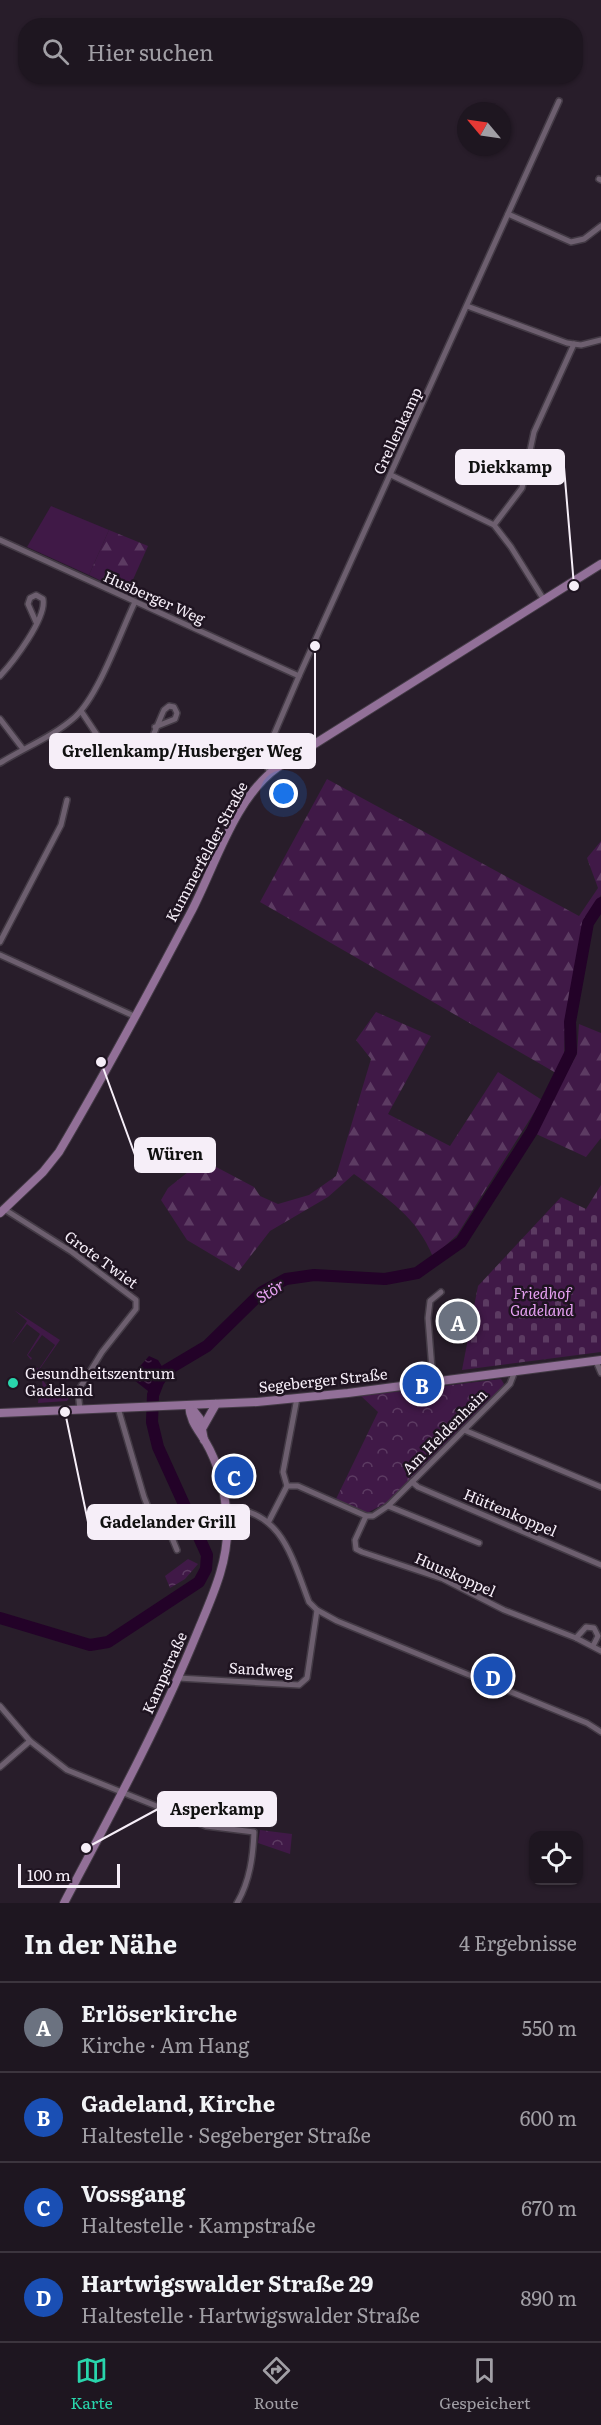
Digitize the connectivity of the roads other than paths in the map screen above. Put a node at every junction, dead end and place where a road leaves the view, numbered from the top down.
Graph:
1 (560, 101) dead end
2 (508, 214) junction
3 (601, 226) edge
4 (467, 306) junction
5 (601, 340) edge
6 (574, 345) junction
7 (391, 475) junction
8 (494, 525) junction
9 (0, 540) edge
10 (601, 564) edge
11 (544, 600) junction
12 (135, 602) junction
13 (36, 622) dead end
14 (0, 676) edge
15 (299, 676) junction
16 (81, 711) junction
17 (0, 720) edge
18 (155, 727) dead end
19 (23, 749) junction
20 (0, 763) edge
21 (270, 773) junction
22 (68, 800) dead end
23 (0, 942) edge
24 (0, 955) edge
25 (134, 1016) junction
26 (2, 1211) edge
27 (441, 1292) dead end
28 (599, 1360) edge
29 (515, 1371) junction
30 (601, 1373) edge
31 (432, 1382) junction
32 (297, 1398) junction
33 (216, 1404) junction
34 (189, 1405) junction
35 (118, 1408) junction
36 (80, 1410) junction
37 (0, 1413) edge
38 (203, 1428) junction
39 (464, 1430) junction
40 (204, 1440) junction
41 (412, 1482) junction
42 (287, 1486) junction
43 (601, 1487) edge
44 (388, 1506) junction
45 (227, 1508) junction
46 (366, 1516) junction
47 (269, 1521) junction
48 (479, 1543) dead end
49 (177, 1550) dead end
50 (601, 1565) edge
51 (316, 1610) junction
52 (576, 1638) junction
53 (592, 1646) junction
54 (601, 1651) edge
55 (178, 1678) junction
56 (0, 1706) edge
57 (601, 1732) edge
58 (30, 1741) junction
59 (0, 1767) edge
60 (122, 1792) junction
61 (64, 1903) edge
62 (237, 1903) edge

1 - 2 street, Grellenkamp
2 - 3 street
2 - 4 street, Grellenkamp
4 - 6 street
4 - 7 street, Grellenkamp
5 - 6 street
6 - 8 street
7 - 8 street
7 - 15 street, Grellenkamp
8 - 11 street
9 - 12 street, Husberger Weg
10 - 11 street, Kummerfelder Straße
11 - 21 street, Kummerfelder Straße
12 - 15 street, Husberger Weg
12 - 16 street
13 - 14 street
15 - 21 street, Grellenkamp
16 - 18 street
16 - 19 street
17 - 19 street
19 - 20 street
21 - 25 street, Kummerfelder Straße
22 - 23 street
24 - 25 street
25 - 26 street, Kummerfelder Straße
26 - 36 street, Grote Twiet
27 - 31 street
28 - 29 street, Segeberger Straße
28 - 30 street
29 - 31 street, Segeberger Straße
29 - 39 street, Am Heldenhain
31 - 32 street, Segeberger Straße
32 - 33 street, Segeberger Straße
32 - 42 street
33 - 34 street, Segeberger Straße
33 - 38 street
34 - 35 street, Segeberger Straße
34 - 38 street, Kampstraße
34 - 40 street, Kampstraße
35 - 36 street, Segeberger Straße
35 - 49 street
36 - 37 street, Segeberger Straße
38 - 40 street, Kampstraße
39 - 41 street, Am Heldenhain
39 - 43 street
40 - 45 street, Kampstraße
41 - 44 street, Am Heldenhain
41 - 50 street, Hüttenkoppel
42 - 46 street
42 - 47 street
44 - 46 street, Am Heldenhain
44 - 48 street
45 - 47 street
45 - 55 street, Kampstraße
46 - 52 street, Huuskoppel
47 - 51 street
51 - 55 street, Sandweg
51 - 57 street
52 - 53 street, Huuskoppel
52 - 53 street, Huuskoppel
53 - 54 street, Huuskoppel
55 - 60 street, Kampstraße
56 - 58 street
58 - 59 street
58 - 60 street
60 - 61 street, Kampstraße
60 - 62 street

